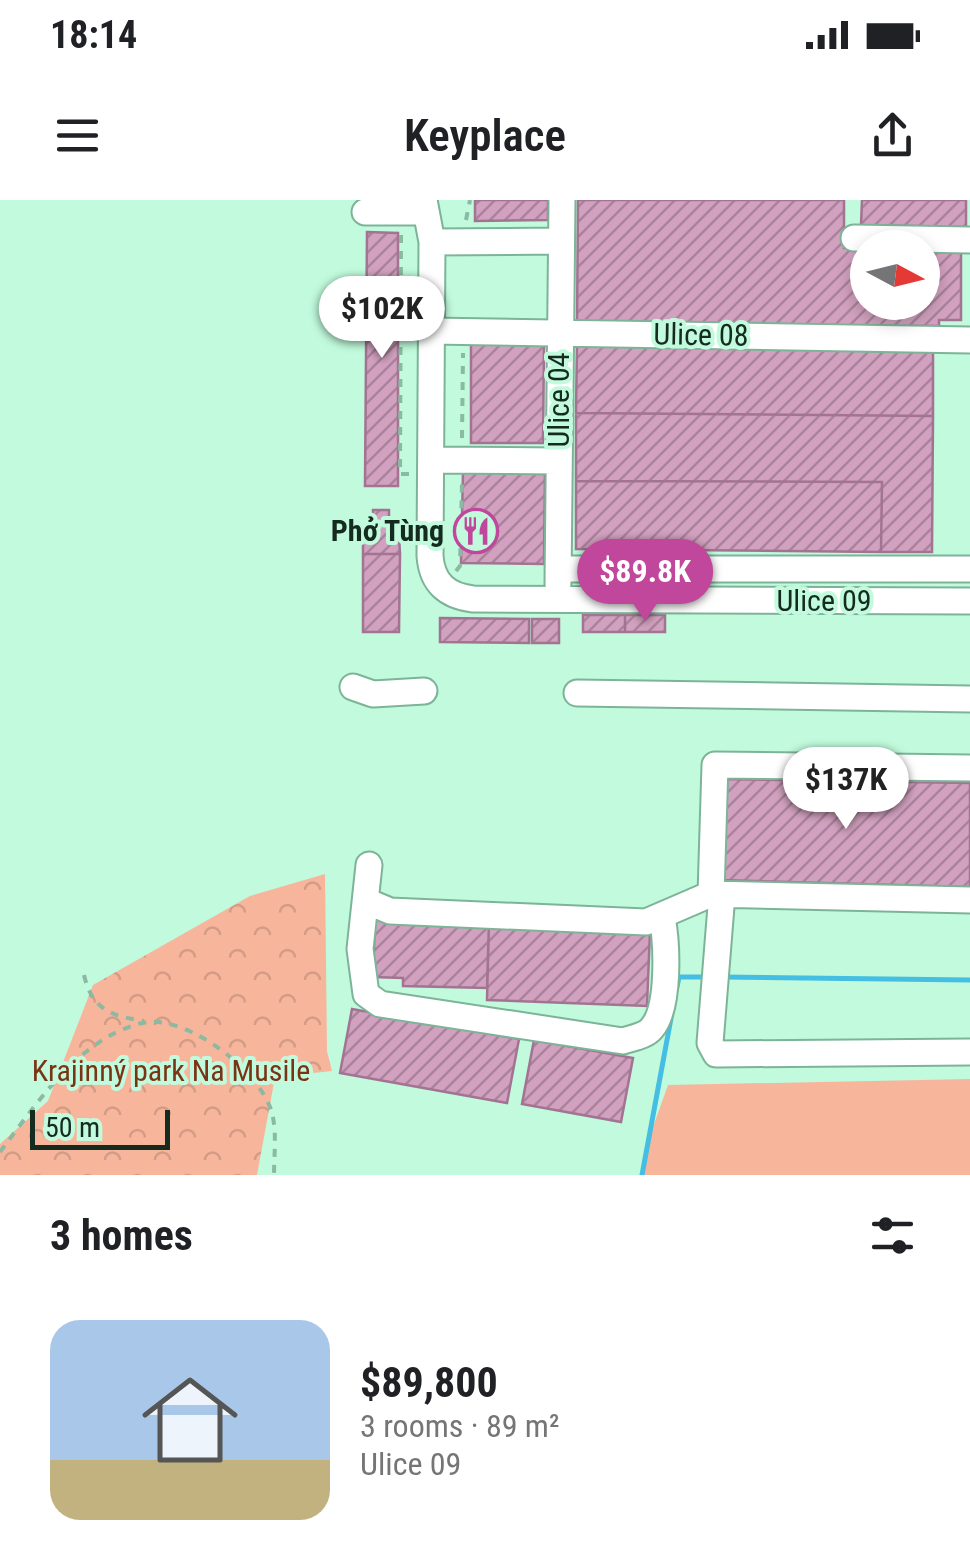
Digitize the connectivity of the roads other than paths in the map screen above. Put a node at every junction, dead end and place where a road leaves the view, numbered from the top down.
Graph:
1 (562, 200) edge
2 (416, 208) edge
3 (365, 212) dead end
4 (940, 239) edge
5 (970, 240) edge
6 (432, 242) junction
7 (560, 242) junction
8 (431, 331) junction
9 (559, 332) junction
10 (970, 340) edge
11 (558, 461) junction
12 (430, 467) junction
13 (558, 569) junction
14 (970, 570) edge
15 (558, 599) junction
16 (970, 601) edge
17 (353, 688) dead end
18 (424, 690) dead end
19 (577, 693) dead end
20 (970, 699) edge
21 (970, 768) edge
22 (369, 865) dead end
23 (716, 894) junction
24 (970, 900) edge
25 (366, 901) junction
26 (662, 917) junction
27 (970, 1052) edge

1 - 7 street, Ulice 04
2 - 3 street
2 - 6 street
4 - 5 street
6 - 7 street
6 - 8 street
7 - 9 street, Ulice 04
8 - 9 street, Ulice 08
8 - 12 street
9 - 10 street, Ulice 08
9 - 11 street, Ulice 04
11 - 12 street
11 - 13 street, Ulice 04
12 - 15 street, Ulice 09
13 - 14 street, Ulice 09
13 - 15 street, Ulice 04
15 - 16 street, Ulice 09
17 - 18 street
19 - 20 street
21 - 23 street
22 - 25 street
23 - 24 street
23 - 26 street
23 - 27 street
25 - 26 street
25 - 26 street

